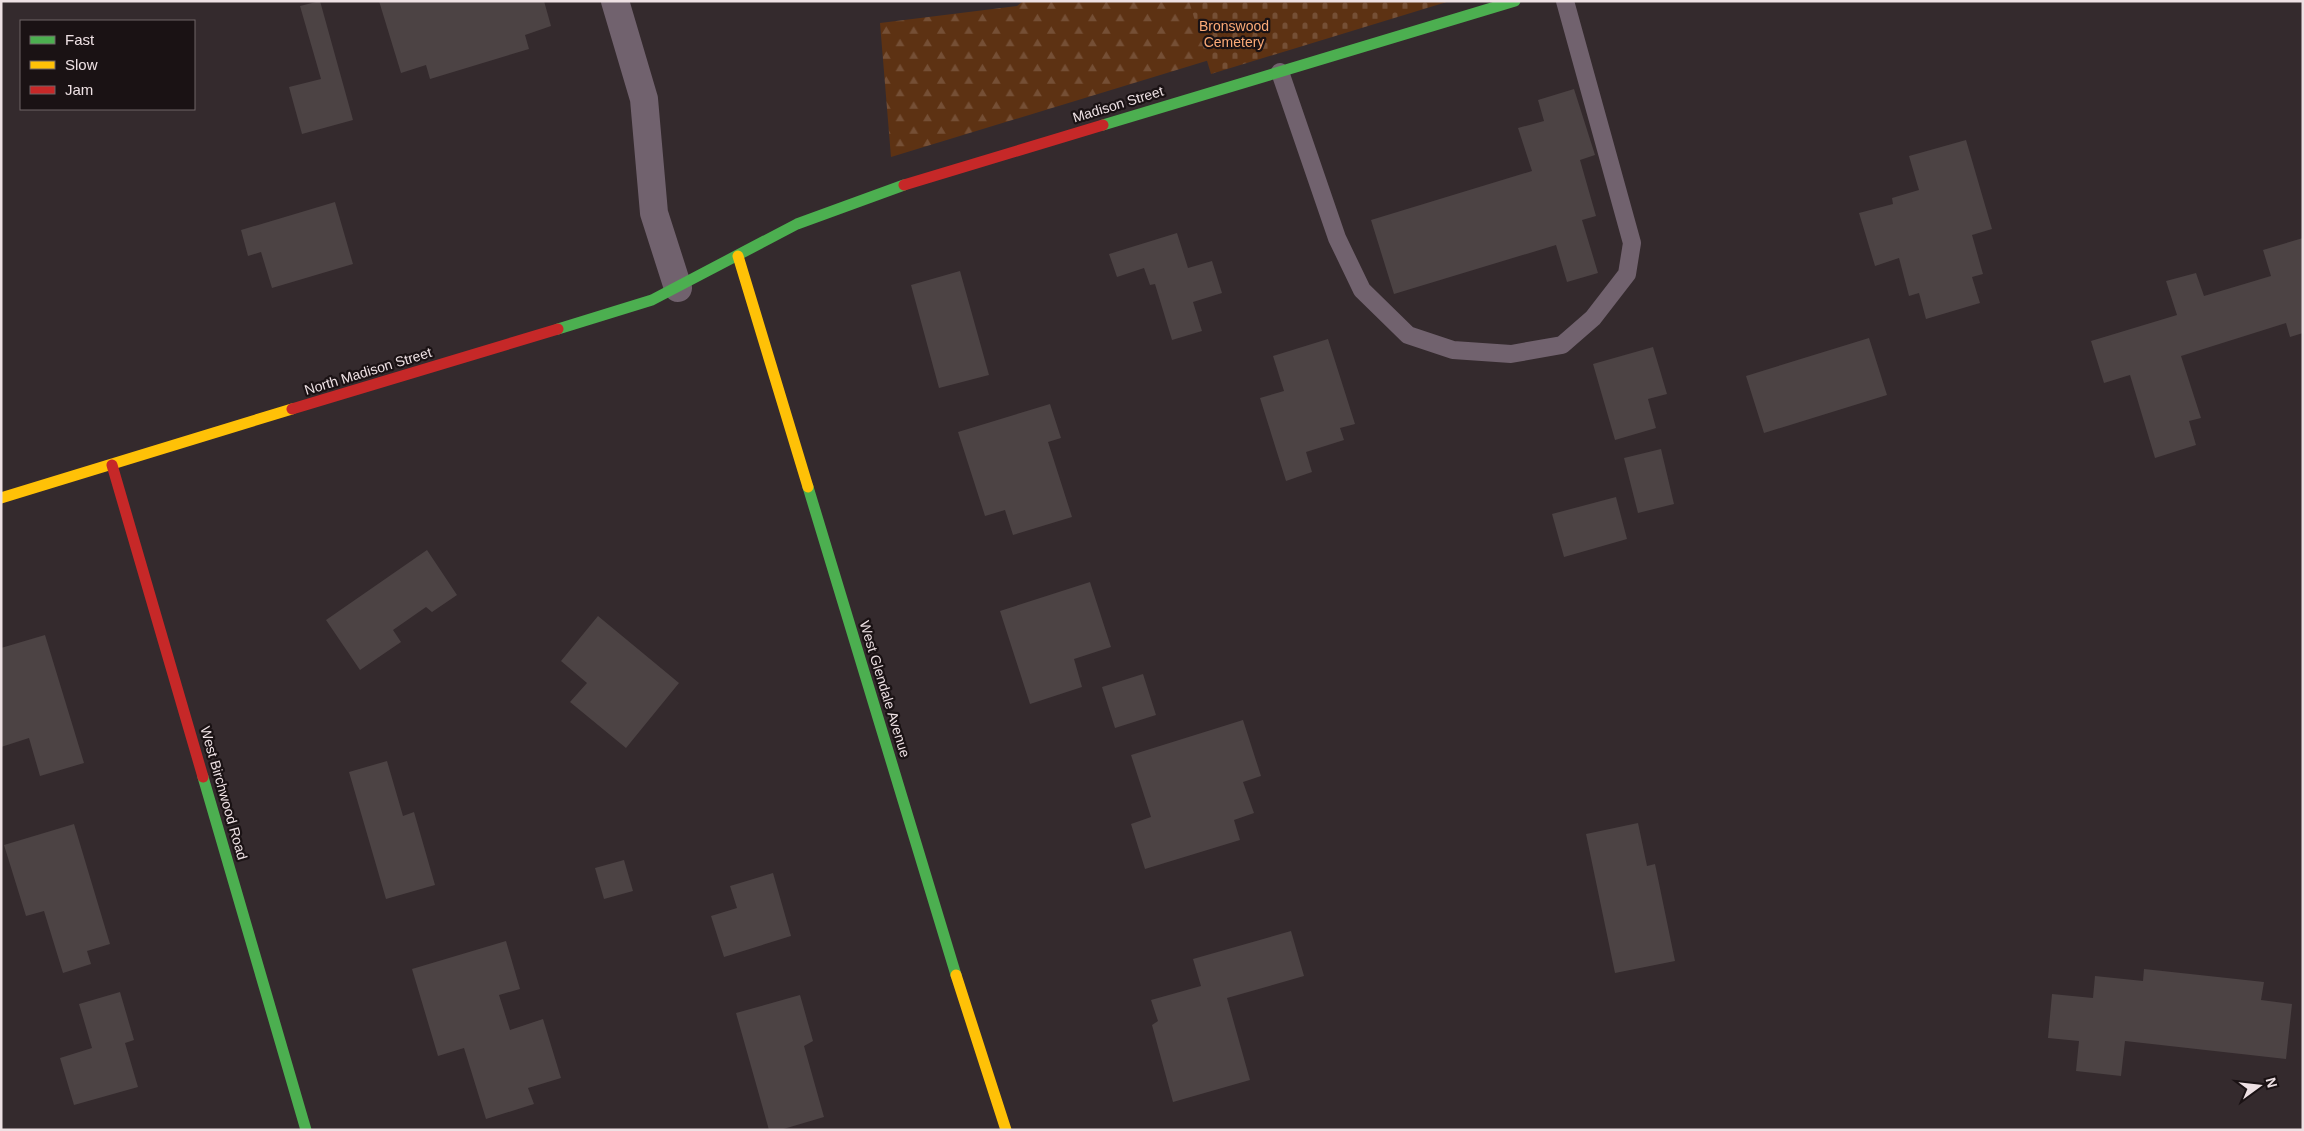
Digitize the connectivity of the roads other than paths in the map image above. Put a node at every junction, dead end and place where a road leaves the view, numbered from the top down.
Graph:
1 (615, 1) edge
2 (1515, 1) edge
3 (1565, 1) edge
4 (1280, 72) junction
5 (738, 256) junction
6 (678, 288) junction
7 (112, 465) junction
8 (1, 498) edge
9 (306, 1130) edge
10 (1006, 1130) edge

1 - 6 street
2 - 4 street, Madison Street
3 - 4 lane
4 - 5 street, Madison Street
5 - 6 street, North Madison Street
5 - 10 street, West Glendale Avenue
6 - 7 street, North Madison Street
7 - 8 street, North Madison Street
7 - 9 street, West Birchwood Road

